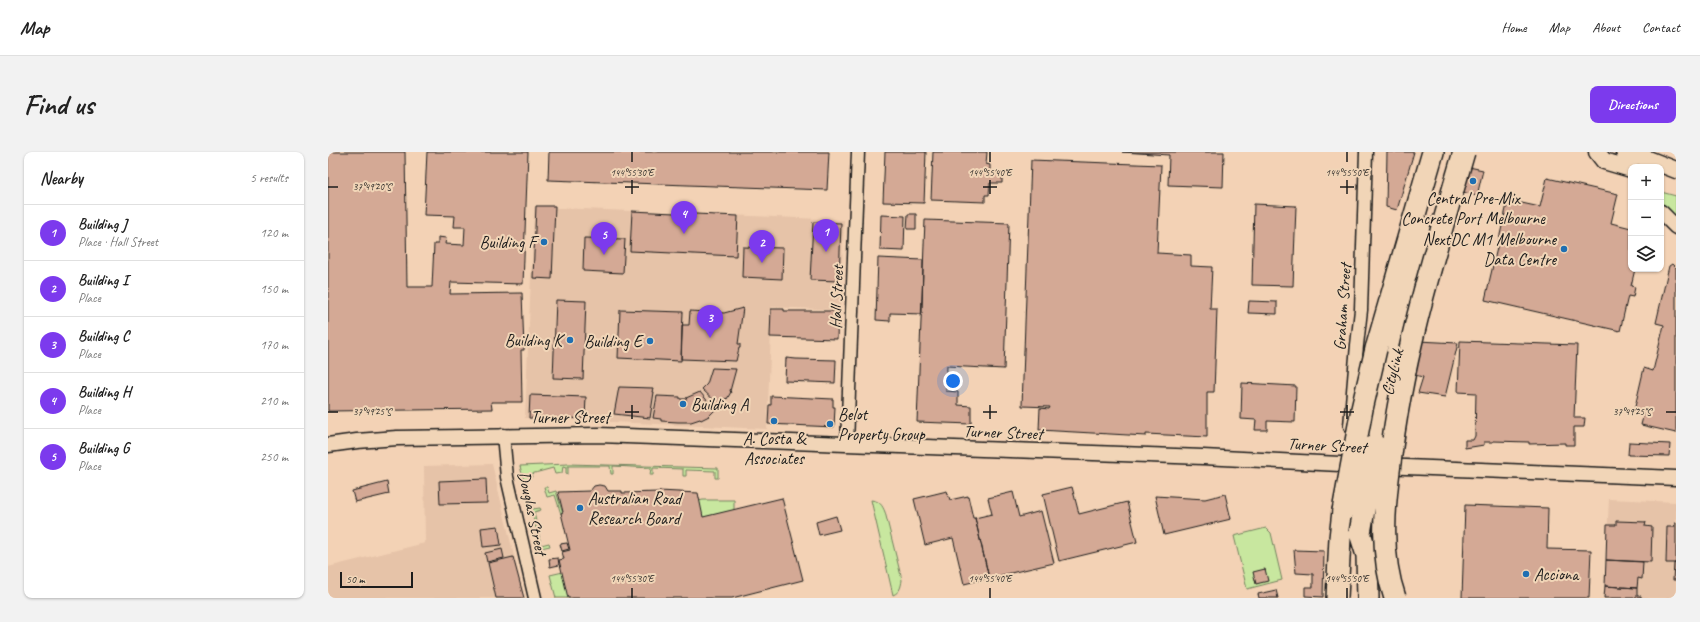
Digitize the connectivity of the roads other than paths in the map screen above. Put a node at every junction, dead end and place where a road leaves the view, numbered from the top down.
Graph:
1 (858, 152) edge
2 (1366, 152) edge
3 (1433, 152) edge
4 (1454, 152) edge
5 (1464, 152) edge
6 (1597, 152) edge
7 (1624, 152) edge
8 (1628, 168) edge
9 (1676, 170) edge
10 (1664, 174) edge
11 (1676, 176) edge
12 (1664, 215) edge
13 (1676, 227) edge
14 (503, 435) junction
15 (847, 444) junction
16 (328, 445) edge
17 (1348, 465) junction
18 (1676, 478) edge
19 (1360, 533) junction
20 (535, 598) edge
21 (1337, 598) edge
22 (1354, 598) edge
23 (1368, 598) edge
24 (1395, 598) edge

1 - 15 street, Hall Street
2 - 17 street, Graham Street
3 - 21 highway, CityLink, bridge
4 - 19 highway, CityLink, bridge
5 - 24 highway, bridge
6 - 8 main road
7 - 9 main road
10 - 11 main road
12 - 13 street
14 - 15 street, Turner Street
14 - 16 street, Turner Street
14 - 20 street, Douglas Street
15 - 17 street, Turner Street
17 - 18 street, Turner Street
19 - 22 highway, CityLink
19 - 23 highway

